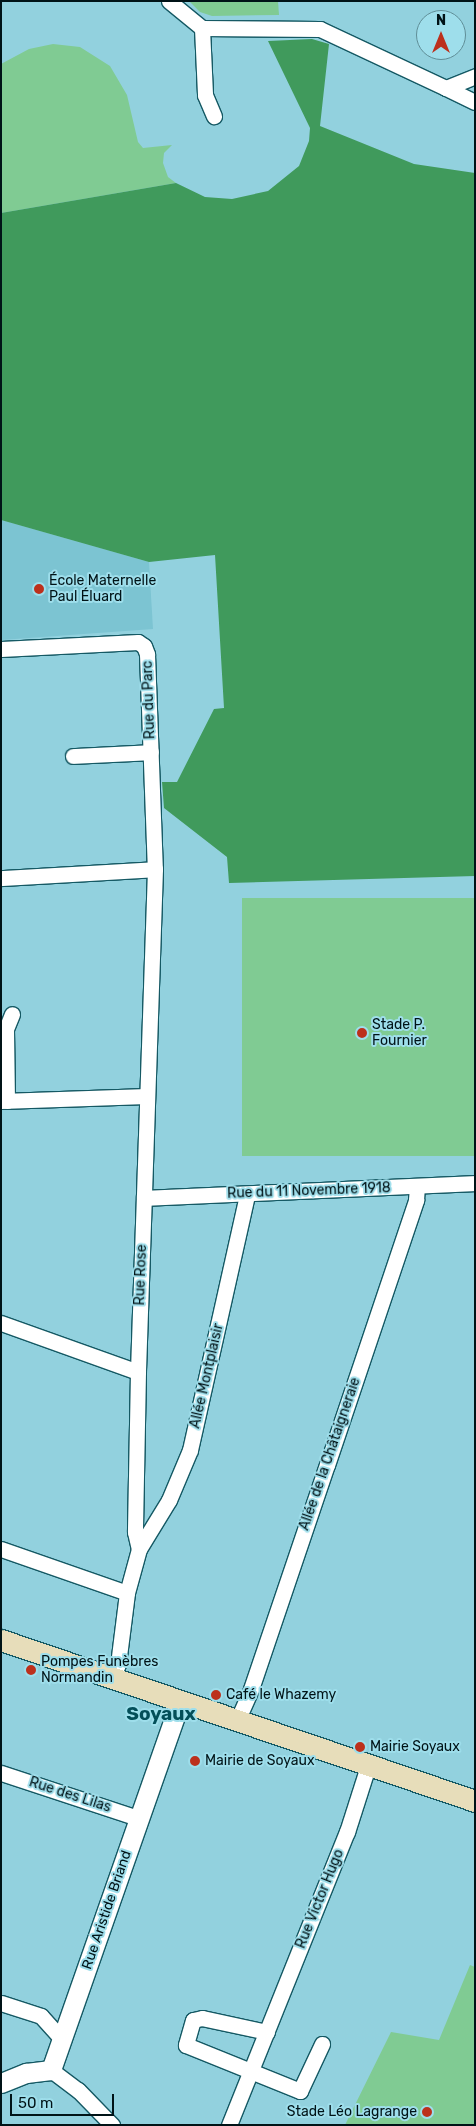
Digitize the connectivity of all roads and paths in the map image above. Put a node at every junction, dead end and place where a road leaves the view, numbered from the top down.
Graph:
1 (169, 1) edge
2 (202, 28) junction
3 (475, 76) edge
4 (446, 88) junction
5 (475, 102) edge
6 (214, 116) dead end
7 (1, 650) edge
8 (151, 752) junction
9 (73, 756) dead end
10 (155, 869) junction
11 (1, 878) edge
12 (12, 1014) dead end
13 (146, 1096) junction
14 (4, 1101) edge
15 (475, 1183) edge
16 (417, 1186) junction
17 (247, 1194) junction
18 (144, 1198) junction
19 (1, 1323) edge
20 (138, 1372) junction
21 (1, 1549) edge
22 (139, 1549) junction
23 (127, 1593) junction
24 (1, 1640) edge
25 (112, 1679) junction
26 (180, 1701) junction
27 (237, 1720) junction
28 (368, 1766) junction
29 (1, 1773) edge
30 (475, 1801) edge
31 (138, 1818) junction
32 (1, 2003) edge
33 (268, 2032) junction
34 (62, 2038) junction
35 (322, 2044) dead end
36 (51, 2070) junction
37 (252, 2072) junction
38 (1, 2083) edge
39 (112, 2125) edge
40 (230, 2125) edge

1 - 2 street
2 - 4 street
2 - 6 street
3 - 4 street
4 - 5 street
7 - 8 street, Rue du Parc
8 - 9 street
8 - 10 street, Rue du Parc
10 - 11 street
10 - 13 street, Rue Rose
12 - 14 street
13 - 14 street
13 - 18 street, Rue Rose
15 - 16 street, Rue du 11 Novembre 1918
16 - 17 street, Rue du 11 Novembre 1918
16 - 27 street, Allée de la Châtaigneraie
17 - 18 street, Rue du 11 Novembre 1918
17 - 22 street, Allée Montplaisir
18 - 20 street, Rue Rose
19 - 20 street
20 - 22 street, Rue Rose
21 - 23 street
22 - 23 street, Rue Rose
23 - 25 street, Rue Rose
24 - 25 main road
25 - 26 main road
26 - 27 main road
26 - 31 street, Rue Aristide Briand
27 - 28 main road
28 - 30 main road
28 - 33 street, Rue Victor Hugo
29 - 31 street, Rue des Lilas
31 - 34 street, Rue Aristide Briand
32 - 34 street
33 - 37 street, Rue Victor Hugo
33 - 37 street
34 - 36 street, Rue Aristide Briand
35 - 37 street
36 - 38 street
36 - 39 street
37 - 40 street, Rue Victor Hugo

